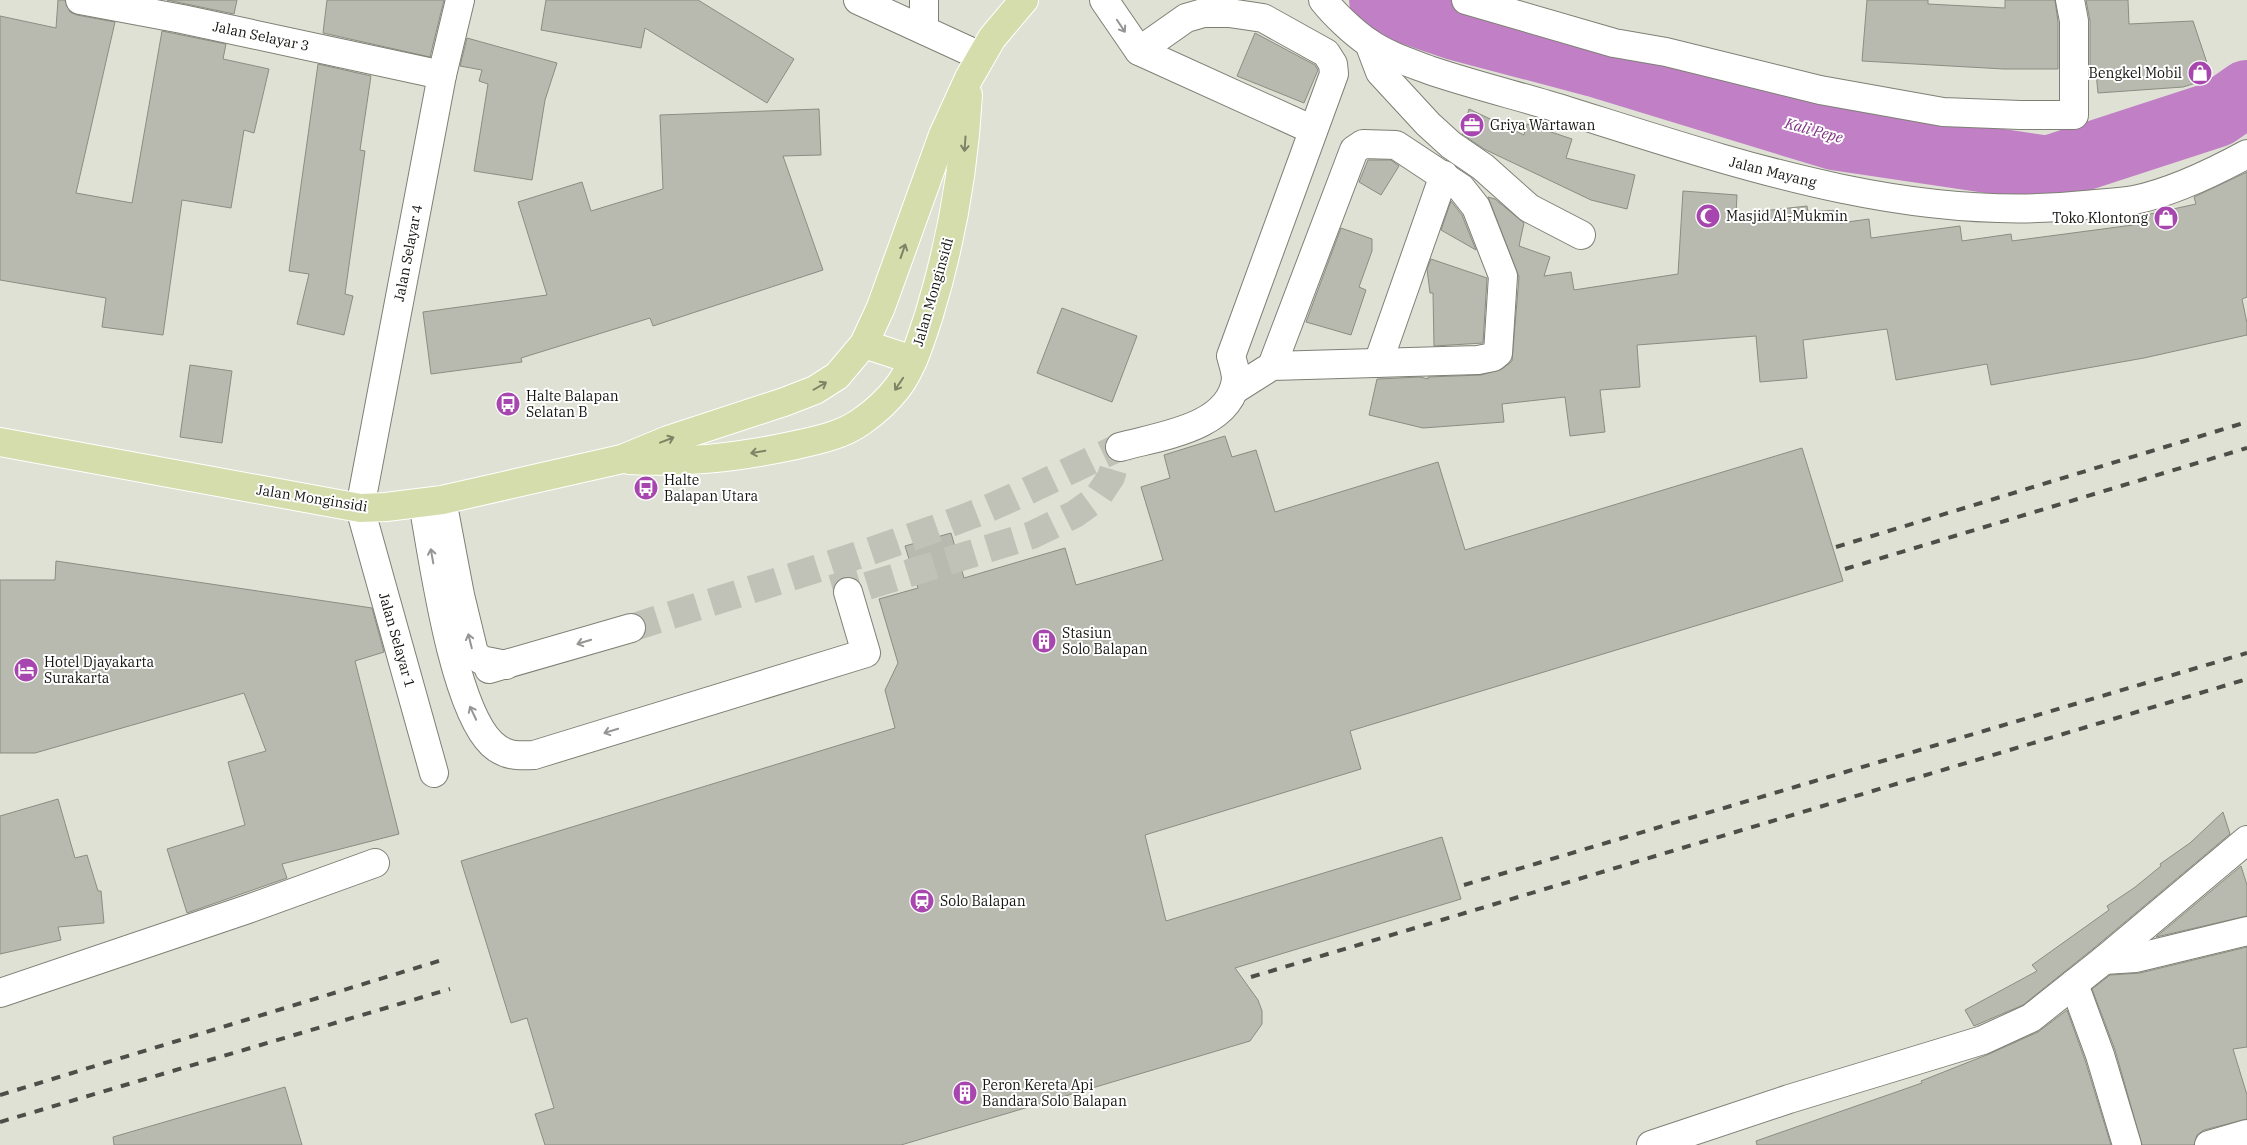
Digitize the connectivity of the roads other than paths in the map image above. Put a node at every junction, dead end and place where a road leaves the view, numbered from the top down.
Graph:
1 (80, 0) edge
2 (460, 0) edge
3 (858, 0) edge
4 (924, 0) edge
5 (1024, 0) edge
6 (1104, 0) edge
7 (1322, 0) edge
8 (1466, 0) edge
9 (2070, 0) edge
10 (924, 30) junction
11 (1369, 43) junction
12 (1139, 51) junction
13 (975, 67) junction
14 (442, 75) junction
15 (1313, 130) junction
16 (2247, 154) edge
17 (1444, 175) junction
18 (1581, 235) dead end
19 (864, 344) junction
20 (913, 360) junction
21 (1378, 363) junction
22 (1272, 366) junction
23 (1234, 390) junction
24 (0, 442) edge
25 (1120, 447) dead end
26 (622, 459) junction
27 (433, 502) junction
28 (360, 508) junction
29 (848, 592) dead end
30 (631, 628) tunnel mouth
31 (506, 665) junction
32 (460, 677) junction
33 (434, 773) dead end
34 (2247, 840) edge
35 (375, 863) dead end
36 (2247, 931) edge
37 (2104, 960) junction
38 (2074, 984) junction
39 (0, 993) edge
40 (2247, 1134) edge
41 (1651, 1145) edge
42 (2127, 1145) edge
43 (2209, 1145) edge

1 - 14 street, Jalan Selayar 3
2 - 14 street, Jalan Selayar 4
3 - 10 street
4 - 10 street
5 - 13 main road, Jalan Monginsidi
6 -> 12 street
7 - 11 street, Jalan Mayang
8 - 9 street
10 - 13 street
11 - 16 street, Jalan Mayang
11 - 18 street
12 - 15 street
12 - 15 street
19 -> 13 main road, Jalan Monginsidi
13 -> 20 main road, Jalan Monginsidi
14 - 28 street, Jalan Selayar 4
15 - 23 street
17 - 21 street
17 - 21 street
17 - 22 street
19 - 20 main road
26 -> 19 main road, Jalan Monginsidi
20 -> 26 main road, Jalan Monginsidi
21 - 22 street
22 - 23 street
23 - 25 street
24 - 28 main road, Jalan Monginsidi
26 - 27 main road, Jalan Monginsidi
27 - 28 main road, Jalan Monginsidi
31 -> 27 street
32 -> 27 street
28 - 33 street, Jalan Selayar 1
29 -> 32 street
30 -> 31 street
31 - 32 street
34 - 37 street
35 - 39 street
36 - 37 street
37 - 38 street
38 - 41 street
38 - 42 street
40 - 43 street

